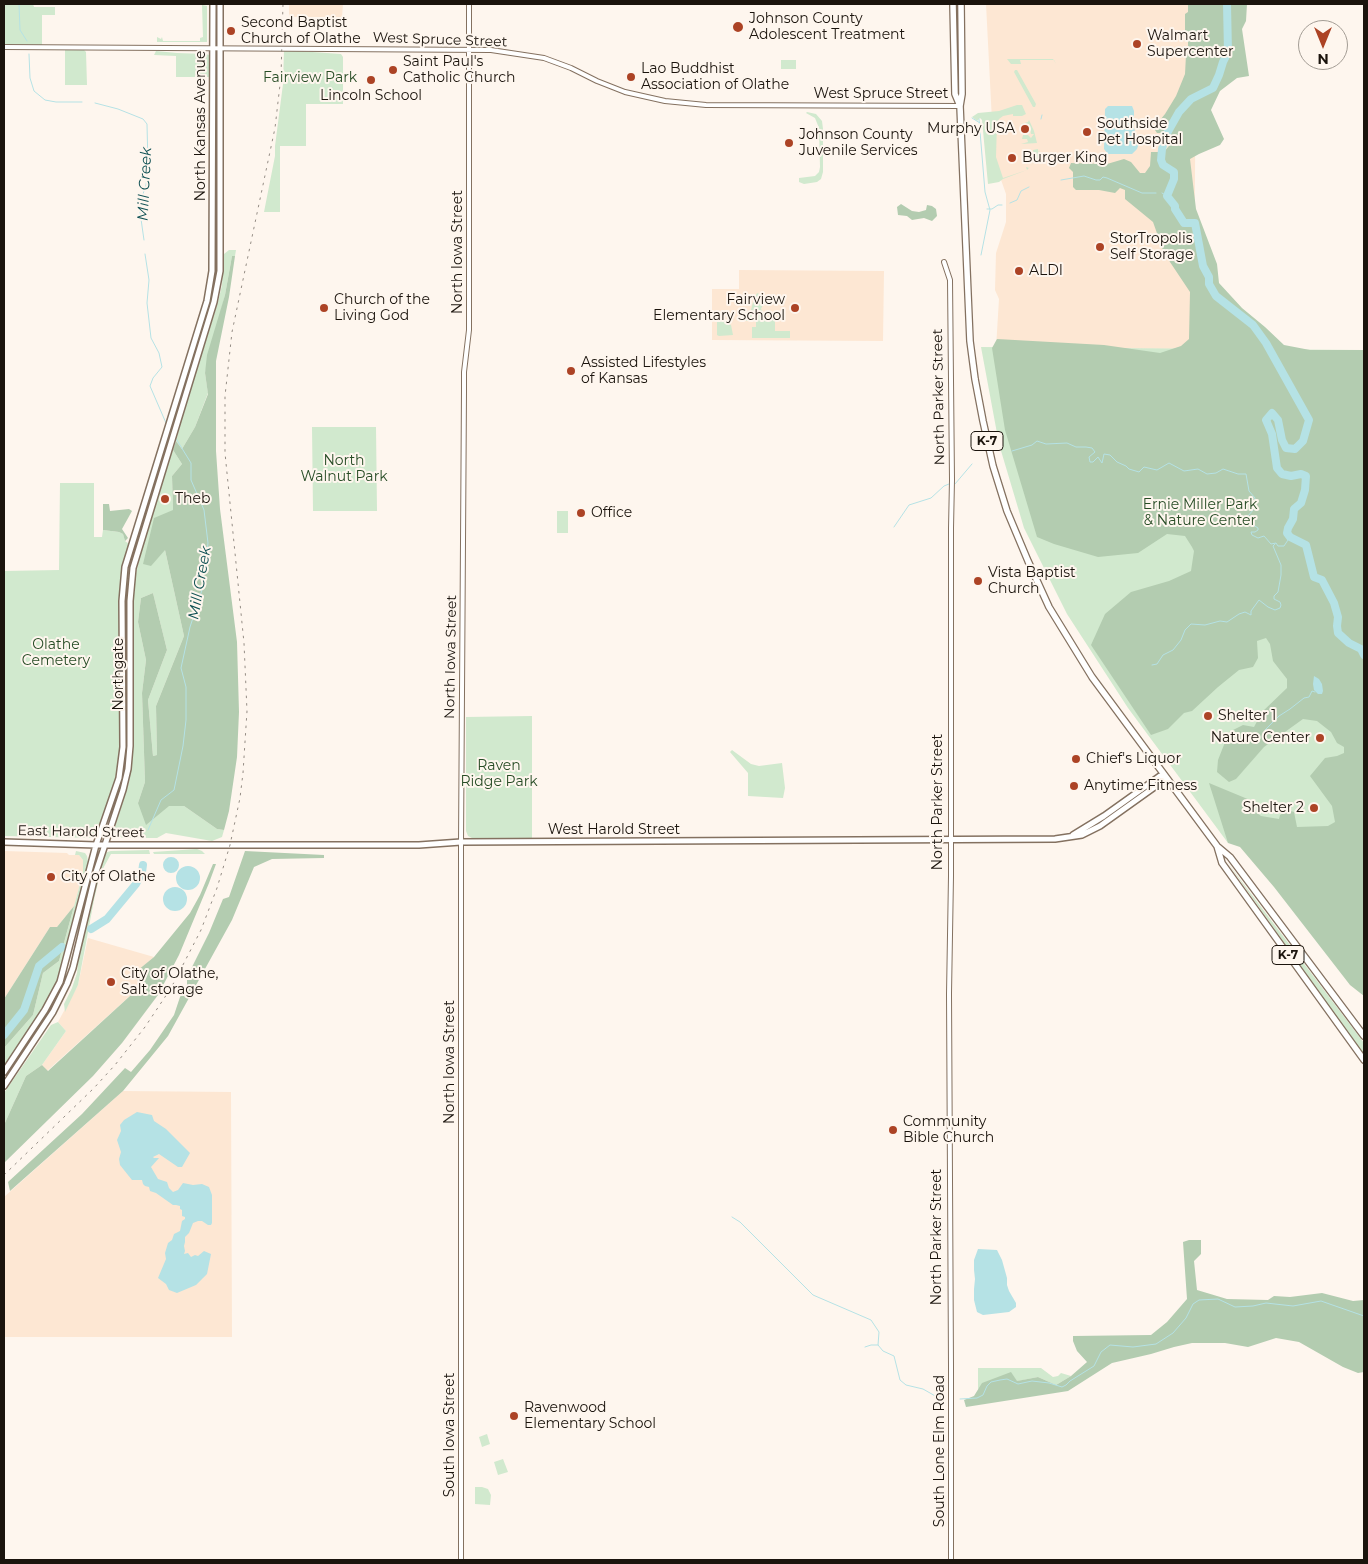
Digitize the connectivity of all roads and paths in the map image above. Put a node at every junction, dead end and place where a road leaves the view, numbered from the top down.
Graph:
1 (213, 4) edge
2 (220, 4) edge
3 (469, 4) edge
4 (953, 4) edge
5 (961, 4) edge
6 (4, 47) edge
7 (212, 47) junction
8 (220, 48) junction
9 (469, 49) junction
10 (960, 106) junction
11 (213, 247) joint
12 (220, 247) joint
13 (944, 262) dead end
14 (1164, 776) junction
15 (951, 839) junction
16 (4, 842) edge
17 (461, 842) junction
18 (96, 844) junction
19 (104, 844) junction
20 (157, 845) joint
21 (1217, 846) junction
22 (1364, 1036) edge
23 (1364, 1060) edge
24 (4, 1072) edge
25 (4, 1086) edge
26 (461, 1310) joint
27 (951, 1343) joint
28 (461, 1560) edge
29 (951, 1560) edge

1 - 7 main road, North Kansas Avenue
2 - 8 main road, North Kansas Avenue
3 - 9 street, North Iowa Street
4 - 10 highway, K-7
5 - 10 highway, K-7
6 - 7 street, West Spruce Street
7 - 8 street, West Spruce Street
7 - 11 main road, North Kansas Avenue
8 - 9 street, West Spruce Street
8 - 12 main road, North Kansas Avenue
9 - 10 street, West Spruce Street
9 - 17 street, North Iowa Street
10 - 14 highway, K-7
11 - 18 main road, Northgate
12 - 19 main road, Northgate
13 - 15 street, North Parker Street
14 - 15 main road, West Harold Street
14 - 21 highway, K-7
15 - 17 main road, West Harold Street
15 - 27 street, North Parker Street
16 - 18 main road, East Harold Street
17 - 20 main road, West Harold Street
17 - 26 street, North Iowa Street
18 - 19 main road, East Harold Street
18 - 24 main road, Northgate
19 - 20 main road, East Harold Street
19 - 25 main road, Northgate
21 - 22 highway, K-7
21 - 23 highway, K-7
26 - 28 street, South Iowa Street
27 - 29 street, South Lone Elm Road

